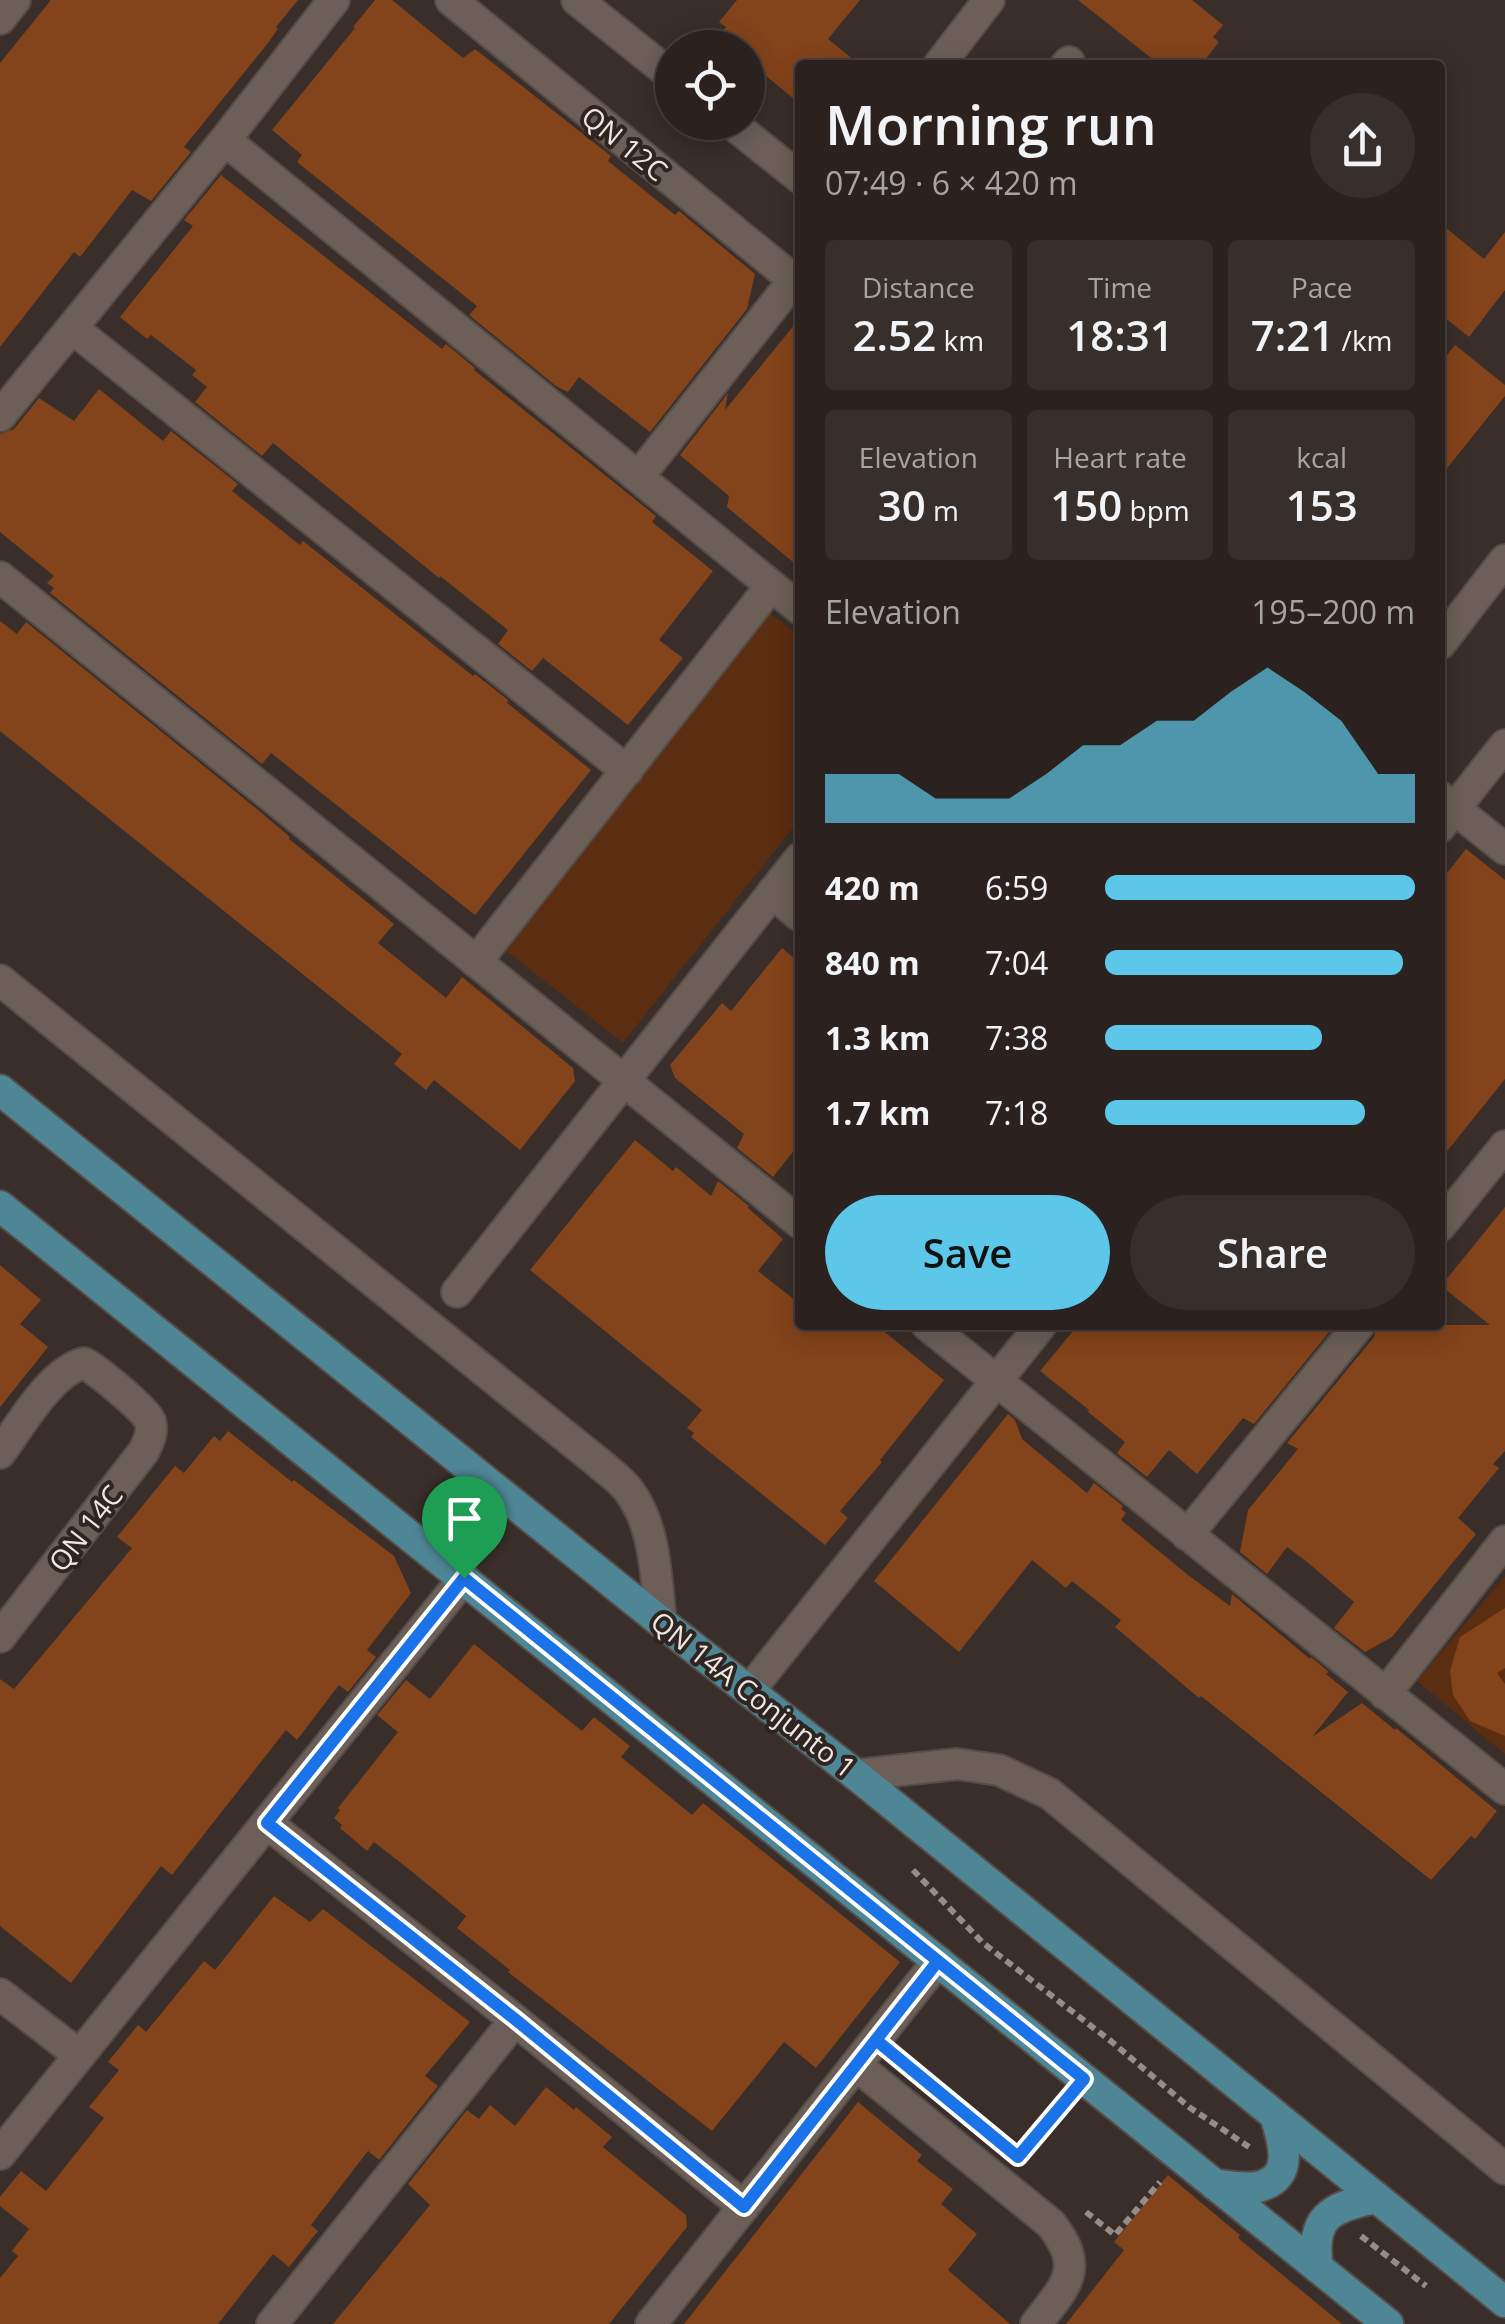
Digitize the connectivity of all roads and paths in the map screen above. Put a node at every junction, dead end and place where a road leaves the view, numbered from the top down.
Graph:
1 (15, 0) edge
2 (334, 0) edge
3 (451, 0) edge
4 (577, 0) edge
5 (989, 0) edge
6 (0, 19) edge
7 (943, 60) edge
8 (655, 62) edge
9 (225, 140) junction
10 (752, 140) edge
11 (795, 174) edge
12 (795, 281) edge
13 (795, 285) edge
14 (72, 328) junction
15 (0, 416) edge
16 (638, 476) junction
17 (1505, 560) edge
18 (0, 577) edge
19 (771, 586) junction
20 (795, 605) edge
21 (1445, 638) edge
22 (1505, 745) edge
23 (626, 772) junction
24 (1445, 811) edge
25 (1505, 849) edge
26 (795, 864) edge
27 (772, 894) junction
28 (795, 912) edge
29 (476, 962) junction
30 (0, 980) edge
31 (625, 1081) junction
32 (0, 1090) edge
33 (1500, 1162) edge
34 (0, 1206) edge
35 (795, 1218) edge
36 (1445, 1221) edge
37 (457, 1292) dead end
38 (933, 1330) edge
39 (1037, 1330) edge
40 (1355, 1330) edge
41 (997, 1381) junction
42 (0, 1453) edge
43 (1187, 1536) junction
44 (1505, 1541) edge
45 (464, 1578) junction
46 (4, 1622) edge
47 (662, 1622) junction
48 (749, 1691) junction
49 (1385, 1694) junction
50 (856, 1775) junction
51 (1505, 1789) edge
52 (267, 1823) junction
53 (938, 1961) junction
54 (0, 1994) edge
55 (516, 2020) junction
56 (79, 2055) junction
57 (856, 2065) junction
58 (1084, 2079) junction
59 (1274, 2116) junction
60 (1004, 2145) dead end
61 (0, 2154) edge
62 (1018, 2157) junction
63 (1180, 2157) junction
64 (1032, 2168) dead end
65 (1505, 2169) edge
66 (1216, 2184) junction
67 (1376, 2198) junction
68 (1074, 2202) dead end
69 (744, 2207) junction
70 (1318, 2268) junction
71 (1505, 2302) edge
72 (272, 2324) edge
73 (651, 2324) edge
74 (1036, 2324) edge
75 (1388, 2324) edge

1 - 6 street
2 - 9 street
3 - 12 street, QN 12C
4 - 8 street
5 - 7 street
9 - 14 street
9 - 16 street
10 - 11 street
13 - 16 street
14 - 15 street
14 - 23 street
16 - 19 street
17 - 21 street
18 - 29 street
19 - 20 street
19 - 23 street
22 - 24 street
23 - 29 street
24 - 25 street
26 - 27 street
27 - 28 street
27 - 31 street
29 - 31 street
30 - 47 street
31 - 35 street
31 - 37 street
32 - 47 main road, QN 14A Conjunto 1
33 - 36 street
34 - 45 main road
38 - 41 street
39 - 41 street
40 - 43 street
41 - 43 street
41 - 48 street
42 - 46 street, QN 14C
43 - 49 street
44 - 49 street
45 - 52 street
45 - 53 main road
47 - 48 main road, QN 14A Conjunto 1
48 - 50 main road, QN 14A Conjunto 1
49 - 51 street
50 - 59 main road, QN 14A Conjunto 1
50 - 65 street
52 - 55 street
52 - 56 street
53 - 57 street
53 - 58 main road
54 - 56 street
55 - 69 street
55 - 72 street
56 - 61 street
57 - 69 street
57 - 74 street
58 - 62 path
58 - 63 main road
59 - 66 main road
59 - 67 main road, QN 14A Conjunto 1
60 - 62 path
62 - 64 path
63 - 66 main road
63 - 68 path
66 - 70 main road
67 - 70 main road
67 - 71 main road, QN 14A Conjunto 1
69 - 73 street
70 - 75 main road

